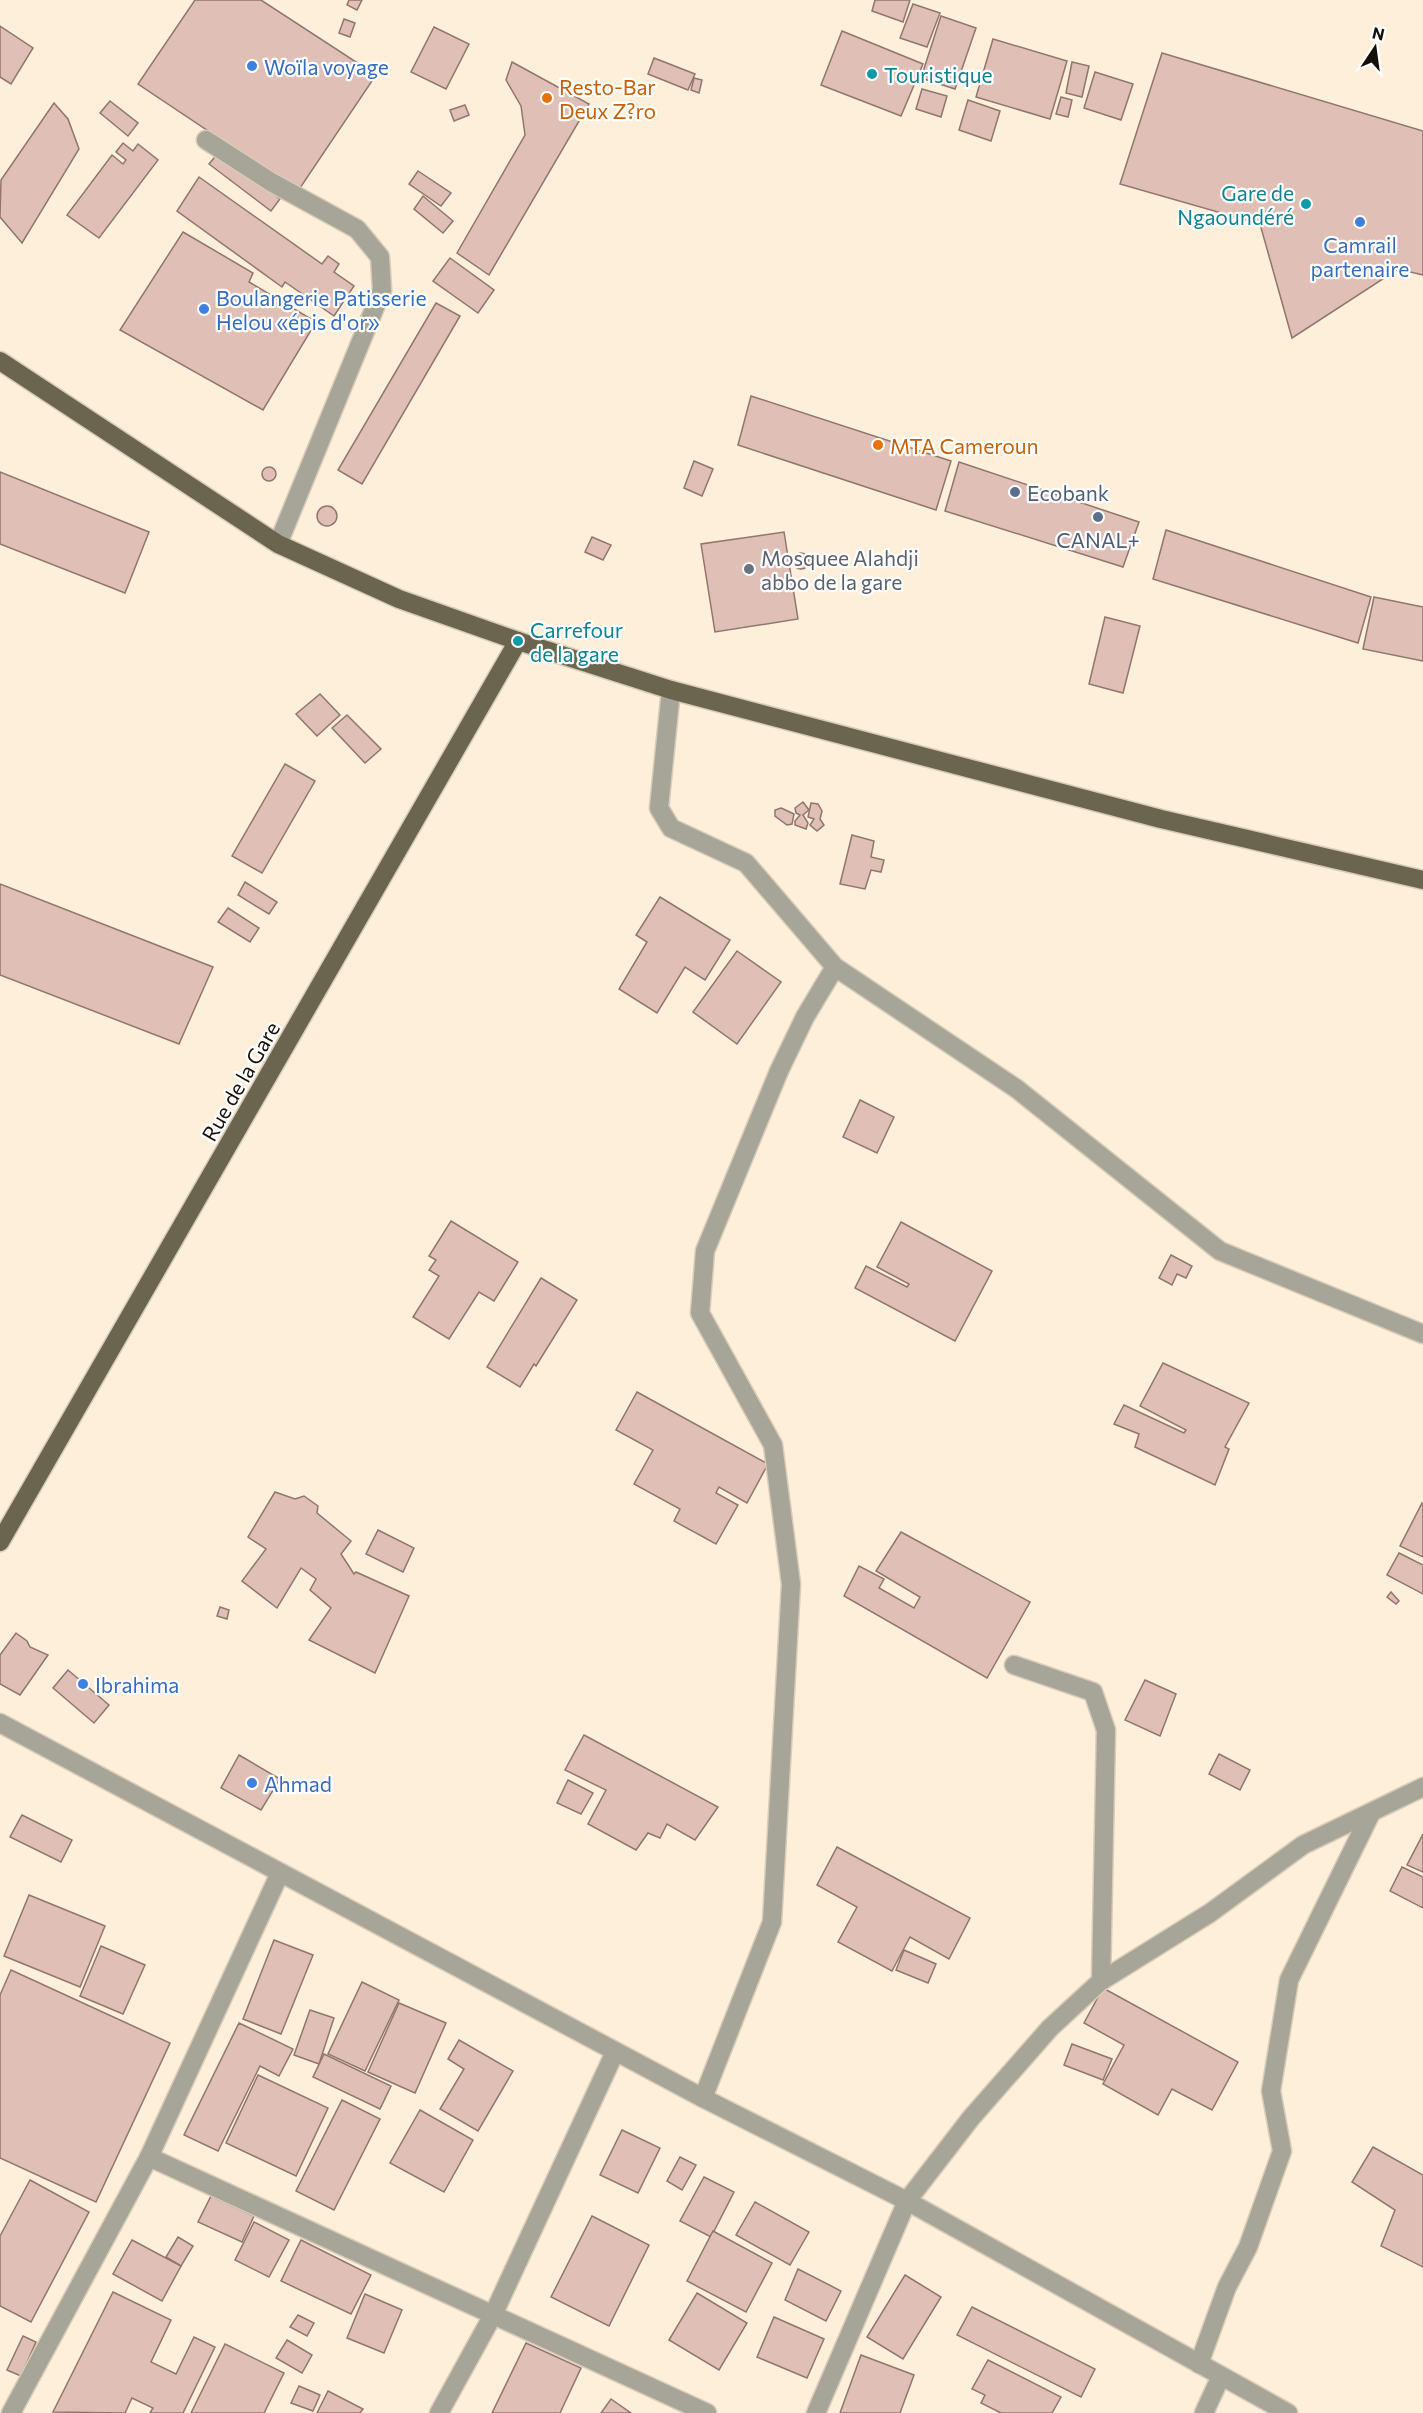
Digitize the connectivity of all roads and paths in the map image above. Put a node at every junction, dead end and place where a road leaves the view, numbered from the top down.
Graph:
1 (206, 140) dead end
2 (0, 361) edge
3 (278, 544) junction
4 (518, 641) junction
5 (671, 690) junction
6 (1423, 880) edge
7 (835, 967) junction
8 (1423, 1334) edge
9 (0, 1542) edge
10 (1014, 1665) dead end
11 (0, 1723) edge
12 (1423, 1787) edge
13 (1371, 1813) junction
14 (280, 1873) junction
15 (1101, 1981) junction
16 (615, 2052) junction
17 (703, 2098) junction
18 (150, 2157) junction
19 (907, 2201) junction
20 (493, 2314) junction
21 (1199, 2364) junction
22 (1221, 2376) junction
23 (11, 2413) edge
24 (439, 2413) edge
25 (707, 2413) edge
26 (816, 2413) edge
27 (1204, 2413) edge
28 (1288, 2413) edge

1 - 3 street
2 - 3 main road
3 - 4 main road
4 - 5 main road
4 - 9 main road, Rue de la Gare
5 - 6 main road
5 - 7 street
7 - 8 street
7 - 17 street
10 - 15 street
11 - 14 street
12 - 13 street
13 - 15 street
13 - 21 street
14 - 16 street
14 - 18 street
15 - 19 street
16 - 17 street
16 - 20 street
17 - 19 street
18 - 20 street
18 - 23 street
19 - 21 street
19 - 26 street
20 - 24 street
20 - 25 street
21 - 22 street
22 - 27 street
22 - 28 street

